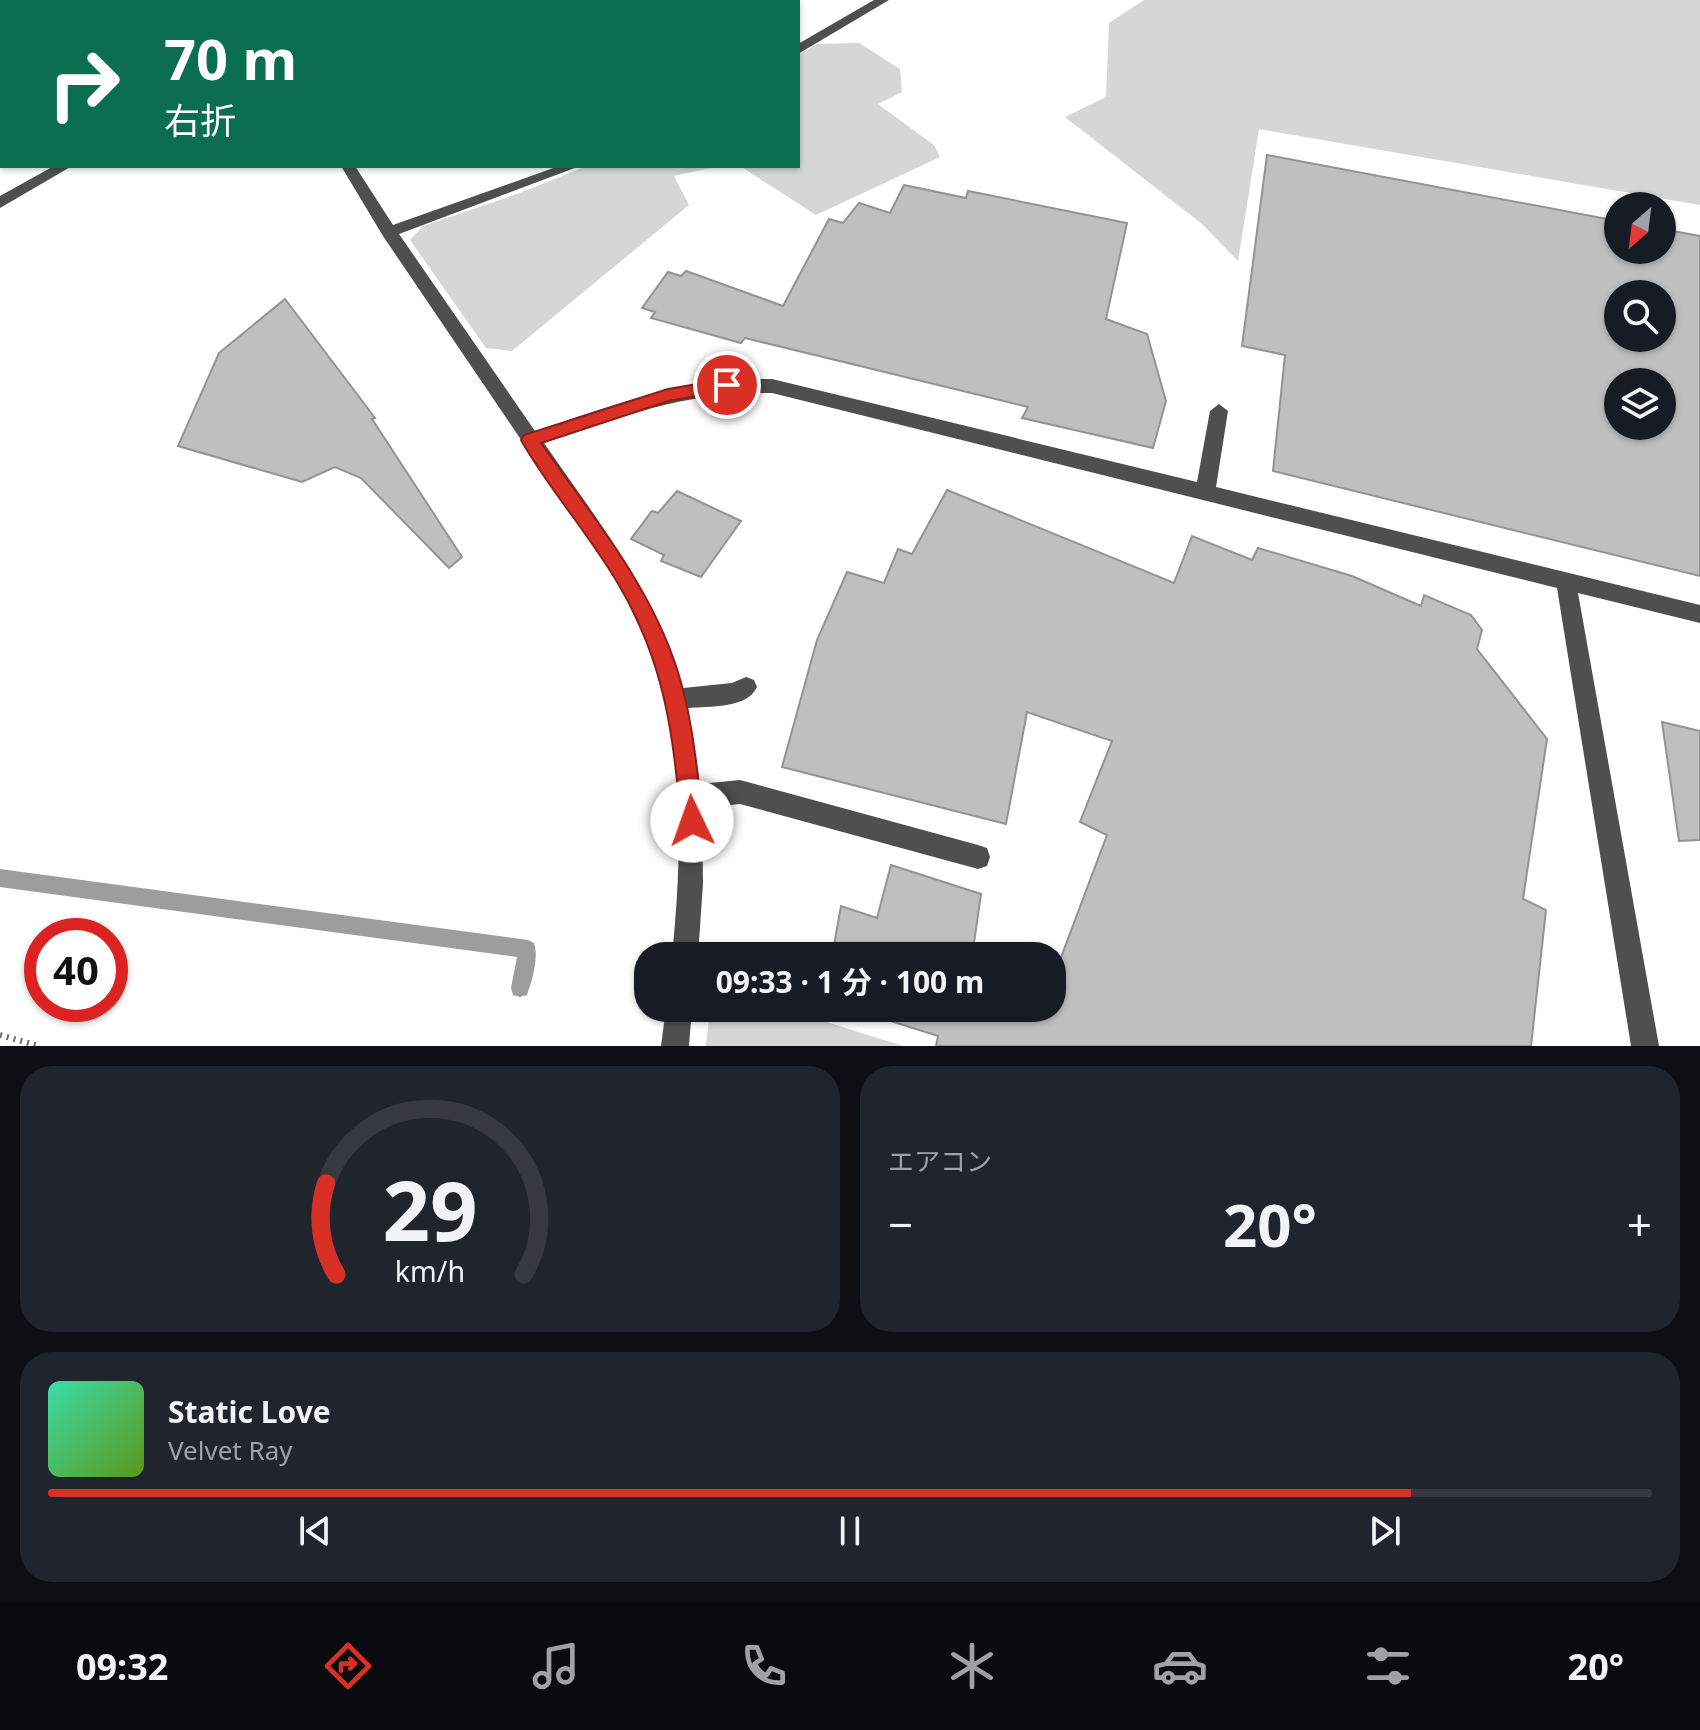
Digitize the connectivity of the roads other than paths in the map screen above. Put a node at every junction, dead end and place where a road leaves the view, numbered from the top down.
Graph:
1 (883, 0) edge
2 (800, 49) edge
3 (61, 168) edge
4 (349, 168) edge
5 (567, 168) edge
6 (0, 203) edge
7 (389, 232) junction
8 (1219, 411) dead end
9 (530, 440) junction
10 (1205, 493) junction
11 (1566, 582) junction
12 (1700, 614) edge
13 (746, 687) dead end
14 (675, 699) junction
15 (691, 797) junction
16 (978, 857) dead end
17 (686, 942) edge
18 (677, 1022) edge
19 (675, 1043) edge
20 (1645, 1046) edge

1 - 2 street
3 - 6 street
4 - 7 street
5 - 7 street
7 - 9 street
8 - 10 street
9 - 10 street
9 - 14 street
10 - 11 street
11 - 12 street
11 - 20 street
13 - 14 street
14 - 15 street
15 - 16 street
15 - 17 street
18 - 19 street

